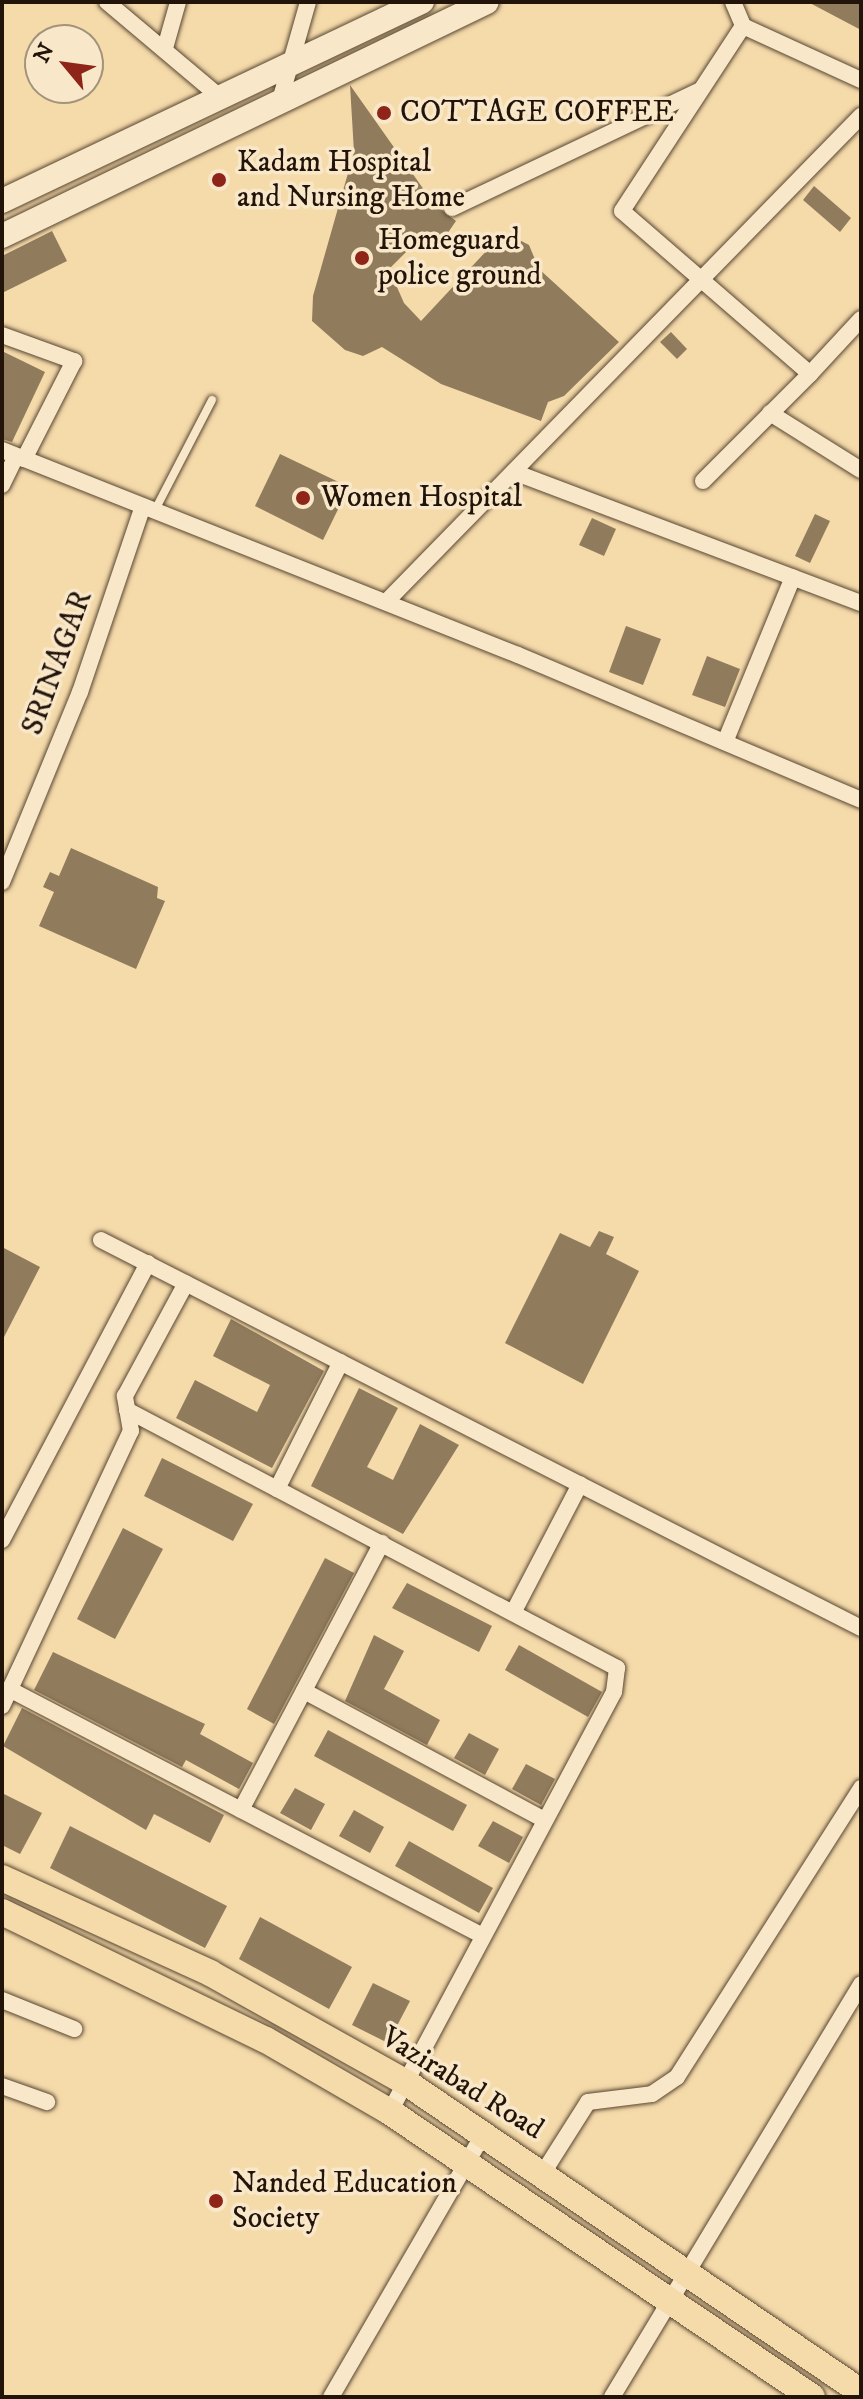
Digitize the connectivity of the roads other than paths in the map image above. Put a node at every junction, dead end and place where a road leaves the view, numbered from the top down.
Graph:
1 (107, 2) edge
2 (178, 2) edge
3 (308, 2) edge
4 (422, 2) edge
5 (487, 2) edge
6 (733, 2) edge
7 (743, 26) junction
8 (165, 48) junction
9 (290, 66) junction
10 (861, 80) edge
11 (700, 91) junction
12 (222, 99) junction
13 (279, 104) junction
14 (861, 116) edge
15 (2, 201) edge
16 (452, 208) dead end
17 (2, 236) edge
18 (701, 282) junction
19 (861, 319) edge
20 (2, 335) edge
21 (810, 374) junction
22 (212, 400) dead end
23 (770, 413) junction
24 (14, 455) edge
25 (861, 470) edge
26 (514, 472) junction
27 (703, 481) dead end
28 (2, 485) edge
29 (148, 508) junction
30 (793, 577) junction
31 (386, 602) junction
32 (861, 603) edge
33 (725, 742) junction
34 (861, 800) edge
35 (2, 882) edge
36 (101, 1240) dead end
37 (148, 1263) junction
38 (186, 1283) junction
39 (341, 1362) junction
40 (127, 1410) junction
41 (580, 1484) junction
42 (277, 1489) junction
43 (2, 1540) edge
44 (382, 1543) junction
45 (514, 1611) junction
46 (861, 1628) edge
47 (8, 1680) edge
48 (304, 1691) junction
49 (2, 1706) edge
50 (861, 1788) edge
51 (241, 1810) junction
52 (545, 1820) junction
53 (2, 1878) edge
54 (2, 1912) edge
55 (483, 1936) junction
56 (861, 1984) edge
57 (2, 2000) edge
58 (74, 2029) dead end
59 (407, 2083) junction
60 (2, 2086) edge
61 (47, 2102) dead end
62 (390, 2112) junction
63 (484, 2133) junction
64 (467, 2163) junction
65 (543, 2173) junction
66 (685, 2273) junction
67 (670, 2298) junction
68 (844, 2385) edge
69 (331, 2397) edge
70 (612, 2397) edge
71 (811, 2397) edge

1 - 8 street
2 - 8 street
3 - 9 street
4 - 9 main road
5 - 13 main road
6 - 7 street
7 - 10 street
7 - 11 street
8 - 12 street
9 - 12 main road
9 - 13 street
11 - 16 street
11 - 18 street
12 - 15 main road
13 - 17 main road
14 - 18 street
18 - 21 street
18 - 26 street
19 - 21 street
20 - 24 street
21 - 23 street
22 - 29 lane
23 - 25 street
23 - 27 street
24 - 28 street
24 - 29 street
26 - 30 street
26 - 31 street
29 - 31 street
29 - 35 street, SRINAGAR
30 - 32 street
30 - 33 street
31 - 33 street
33 - 34 street
36 - 37 street
37 - 38 street
37 - 43 street
38 - 39 street
38 - 40 street
39 - 41 street
39 - 42 street
40 - 42 street
40 - 47 street
41 - 45 street
41 - 46 street
42 - 44 street
44 - 45 street
44 - 48 street
45 - 52 street
47 - 49 street
47 - 51 street
48 - 51 street
48 - 52 street
50 - 65 street
51 - 55 street
52 - 55 street
53 - 59 main road, Vazirabad Road
54 - 62 main road, Vazirabad Road
55 - 59 street
56 - 66 street
57 - 58 street
59 - 62 street
59 - 63 main road, Vazirabad Road
60 - 61 street
62 - 64 main road, Vazirabad Road
63 - 64 street
63 - 65 main road, Vazirabad Road
64 - 67 main road, Vazirabad Road
64 - 69 street
65 - 66 main road, Vazirabad Road
66 - 67 street
66 - 68 main road, Vazirabad Road
67 - 70 street
67 - 71 main road, Vazirabad Road
68 - 71 main road

